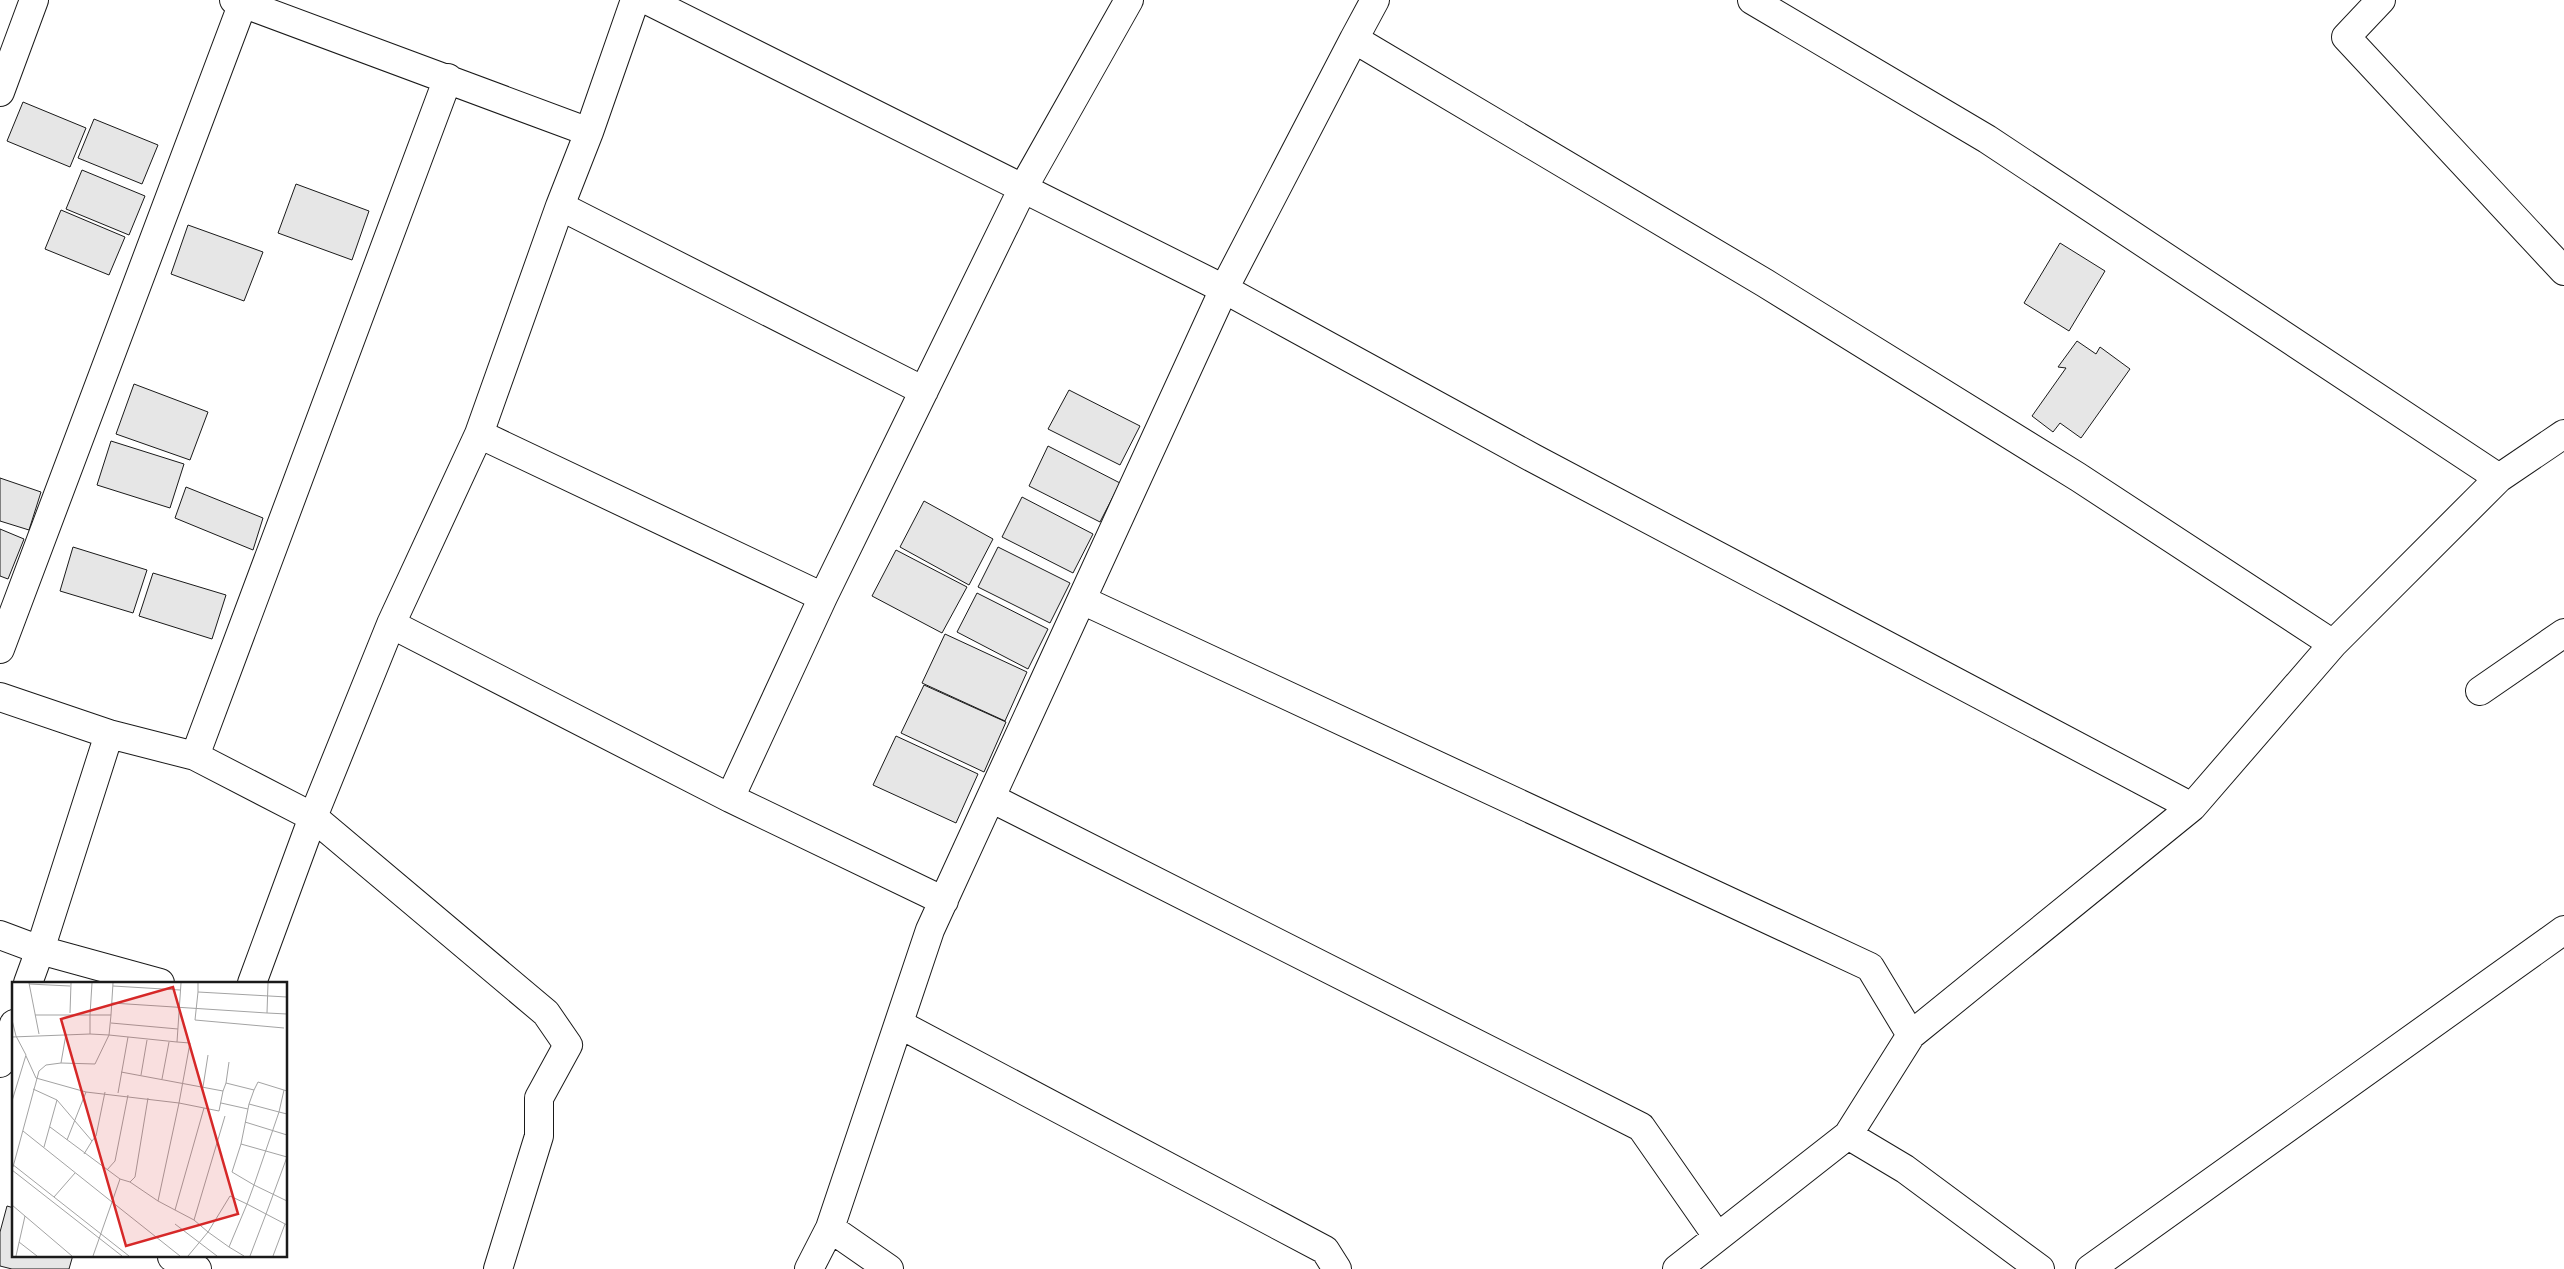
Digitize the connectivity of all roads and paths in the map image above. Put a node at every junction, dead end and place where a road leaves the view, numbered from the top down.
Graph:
1 (34, 0) edge
2 (634, 0) edge
3 (647, 0) edge
4 (1129, 0) edge
5 (1375, 0) edge
6 (1752, 0) edge
7 (2382, 0) edge
8 (240, 1) edge
9 (1354, 39) junction
10 (448, 78) junction
11 (0, 92) edge
12 (589, 132) junction
13 (1023, 188) junction
14 (560, 206) junction
15 (2564, 271) edge
16 (1224, 288) junction
17 (924, 391) junction
18 (479, 434) junction
19 (2564, 434) edge
20 (2499, 478) junction
21 (823, 598) junction
22 (1082, 600) junction
23 (391, 624) junction
24 (2564, 632) edge
25 (2333, 644) junction
26 (0, 649) edge
27 (2480, 691) dead end
28 (0, 697) edge
29 (109, 734) junction
30 (195, 756) junction
31 (730, 798) junction
32 (991, 798) junction
33 (2192, 807) junction
34 (313, 817) junction
35 (944, 901) junction
36 (2564, 930) edge
37 (0, 935) edge
38 (40, 950) junction
39 (28, 982) edge
40 (156, 982) edge
41 (252, 982) edge
42 (899, 1024) junction
43 (12, 1030) edge
44 (1911, 1035) junction
45 (0, 1063) edge
46 (1848, 1135) junction
47 (830, 1228) junction
48 (1717, 1236) junction
49 (171, 1260) edge
50 (197, 1269) edge
51 (498, 1269) edge
52 (809, 1269) edge
53 (889, 1269) edge
54 (1337, 1269) edge
55 (1677, 1269) edge
56 (2040, 1269) edge
57 (2090, 1269) edge

1 - 11 street
2 - 12 street
3 - 13 street
4 - 13 street
5 - 9 street
6 - 20 street
7 - 15 street
8 - 10 street
8 - 26 street
9 - 16 street
9 - 25 street
10 - 12 street
10 - 30 street
12 - 14 street
13 - 16 street
13 - 17 street
14 - 17 street
14 - 18 street
16 - 22 street
16 - 33 street
17 - 21 street
18 - 21 street
18 - 23 street
19 - 20 street
20 - 25 street
21 - 31 street
22 - 32 street
22 - 44 street
23 - 31 street
23 - 34 street
24 - 27 street
25 - 33 street
28 - 29 street
29 - 30 street
29 - 38 street
30 - 34 street
31 - 35 street
32 - 35 street
32 - 48 street
33 - 44 street
34 - 41 street
34 - 51 street
35 - 42 street
36 - 57 street
37 - 38 street
38 - 39 street
38 - 40 street
42 - 47 street
42 - 54 street
43 - 45 street
44 - 46 street
46 - 48 street
46 - 56 street
47 - 52 street
47 - 53 street
48 - 55 street
49 - 50 street

